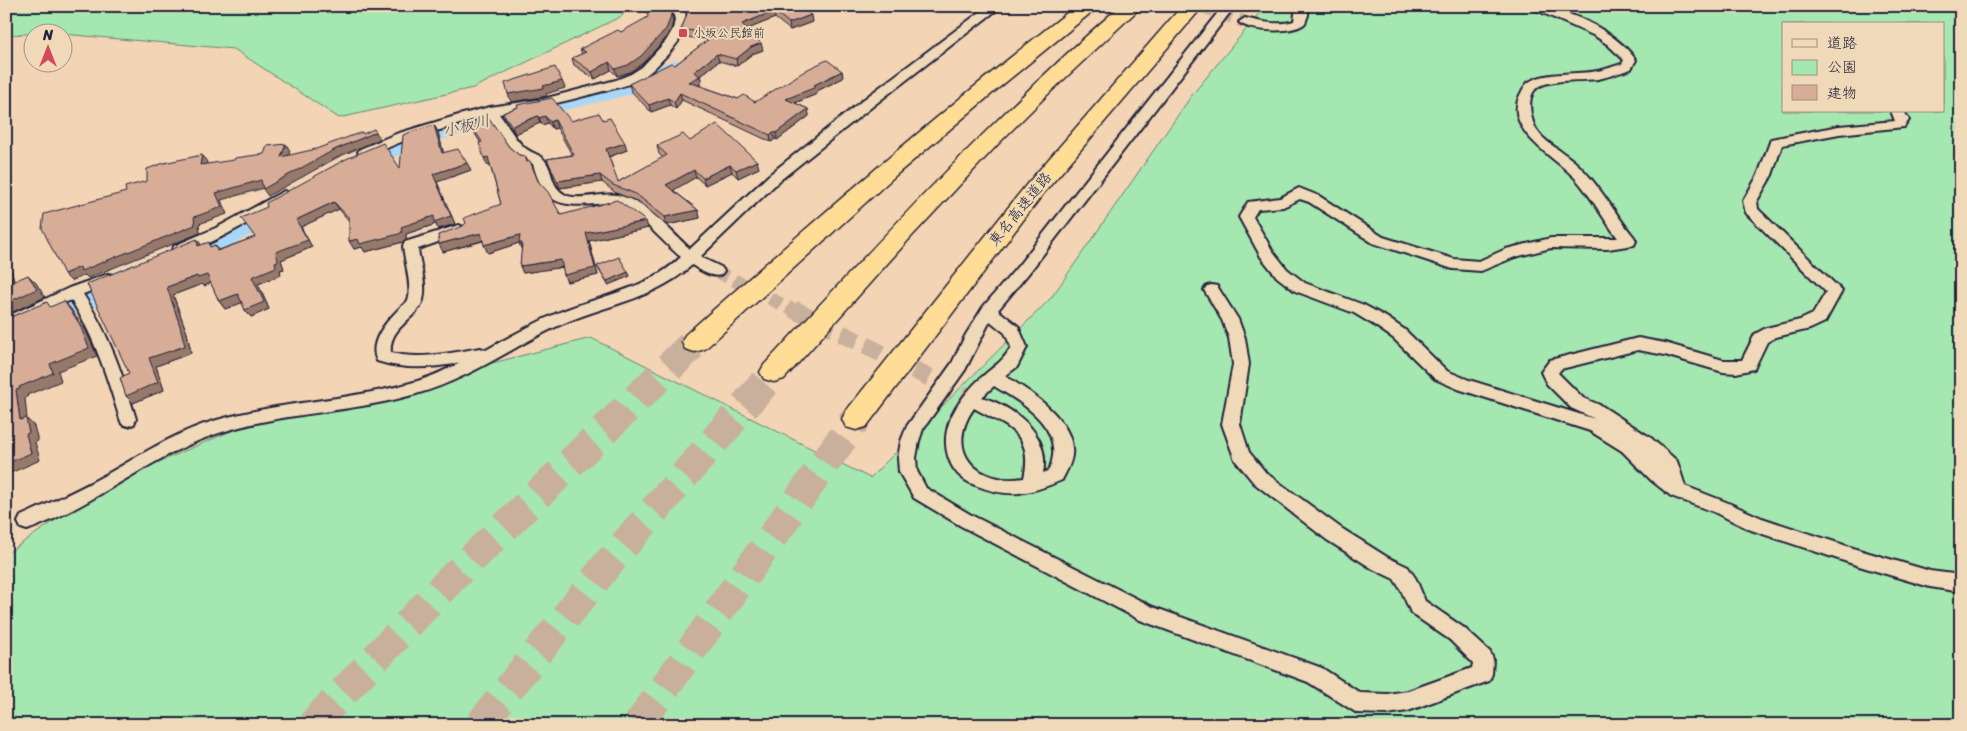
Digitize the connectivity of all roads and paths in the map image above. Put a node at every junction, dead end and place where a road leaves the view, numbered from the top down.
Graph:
1 (678, 6) edge
2 (996, 6) edge
3 (1089, 6) edge
4 (1132, 6) edge
5 (1193, 6) edge
6 (1229, 6) edge
7 (1302, 6) edge
8 (1534, 6) edge
9 (1245, 22) tunnel mouth
10 (490, 111) junction
11 (1898, 112) edge
12 (353, 158) edge
13 (292, 191) edge
14 (462, 229) edge
15 (165, 256) edge
16 (690, 258) junction
17 (716, 271) tunnel mouth
18 (124, 273) edge
19 (1212, 290) dead end
20 (74, 292) junction
21 (988, 312) junction
22 (6, 324) edge
23 (695, 342) tunnel mouth
24 (501, 350) junction
25 (774, 372) tunnel mouth
26 (993, 378) junction
27 (980, 403) tunnel mouth
28 (128, 419) dead end
29 (856, 419) tunnel mouth
30 (1031, 484) junction
31 (1677, 491) junction
32 (27, 522) dead end
33 (1961, 584) edge

1 - 10 street
2 - 16 street
3 - 23 highway
4 - 25 highway
5 - 29 highway, 東名高速道路
6 - 21 street
7 - 9 street
8 - 31 street
10 - 12 street
10 - 16 street
11 - 31 street
13 - 15 street
14 - 24 street
16 - 17 street
16 - 24 street
18 - 20 street
19 - 21 street
20 - 22 street
20 - 28 street
21 - 26 street
24 - 32 street
26 - 30 street
26 - 30 street
27 - 30 street
31 - 33 street

